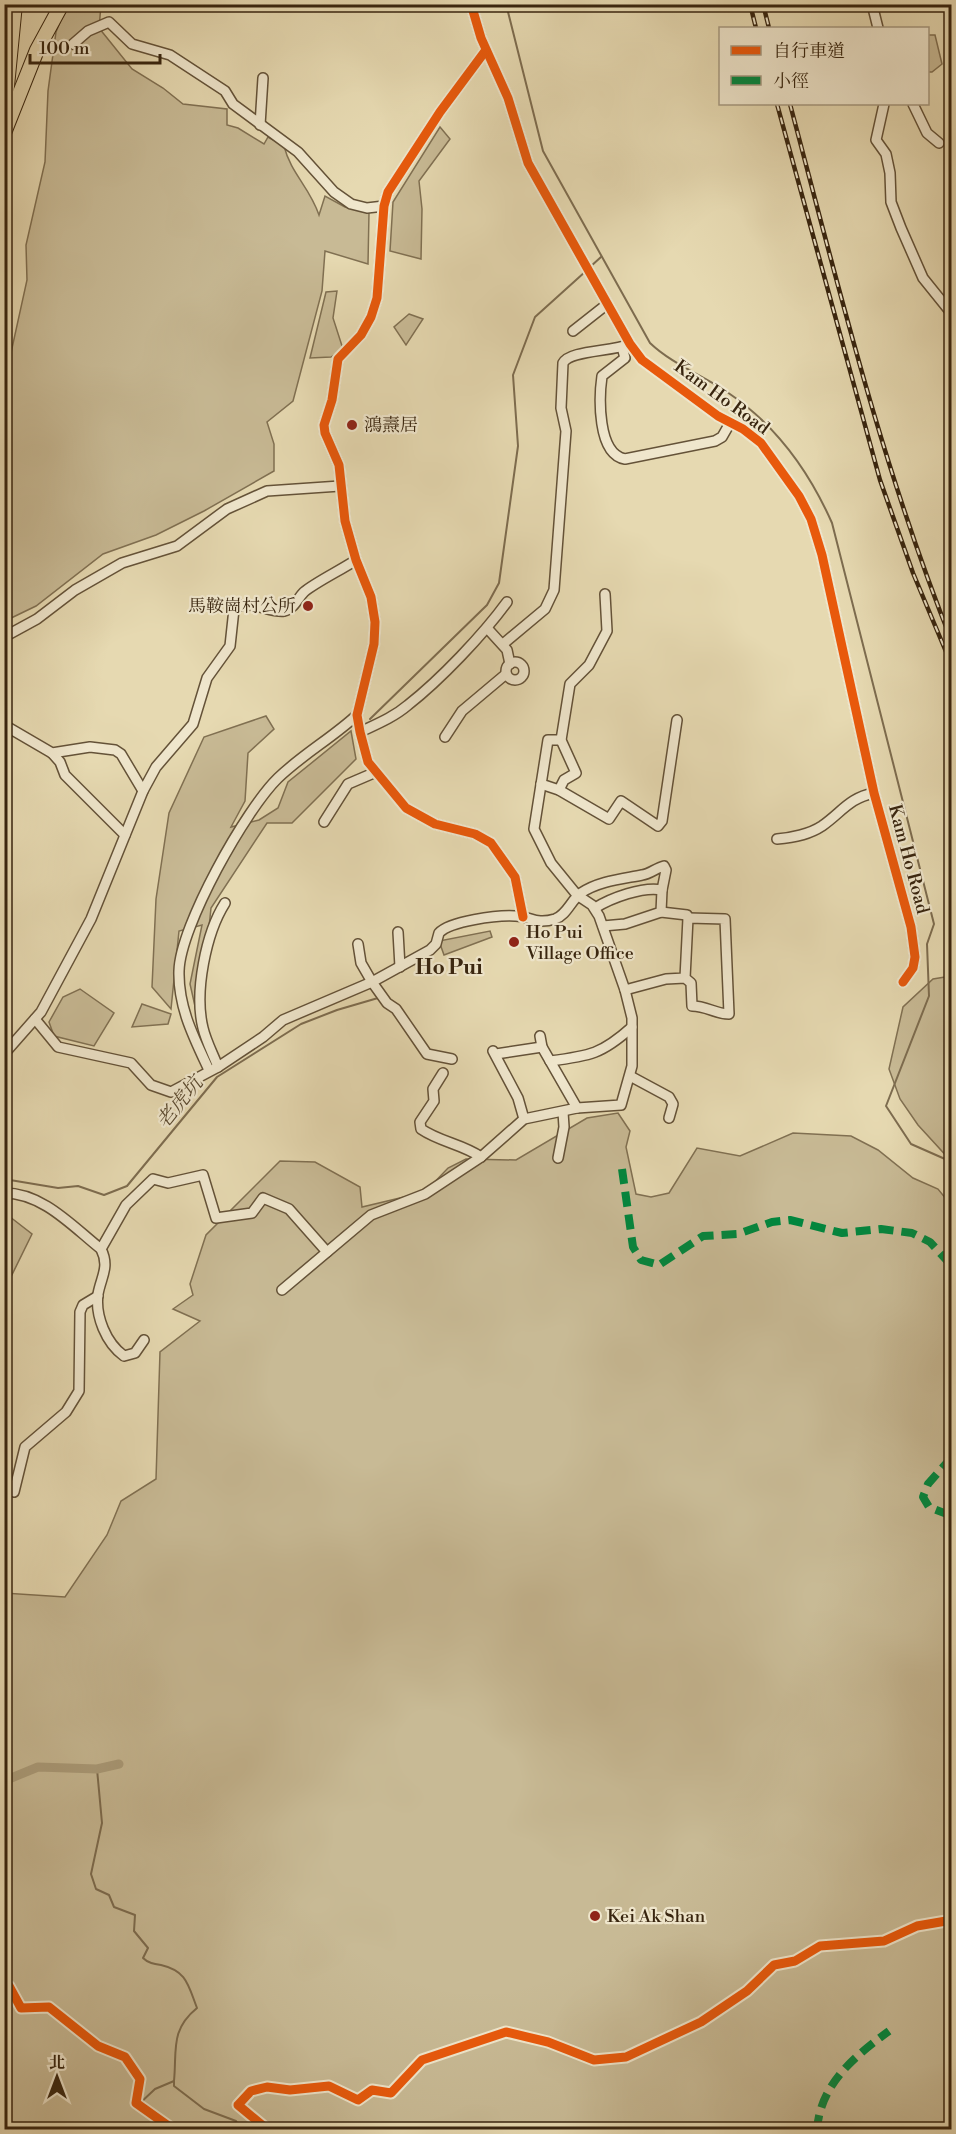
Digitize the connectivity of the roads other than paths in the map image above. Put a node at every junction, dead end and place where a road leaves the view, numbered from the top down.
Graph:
1 (15, 4) edge
2 (62, 4) edge
3 (471, 4) edge
4 (872, 4) edge
5 (878, 27) edge
6 (73, 44) dead end
7 (486, 50) junction
8 (263, 78) dead end
9 (884, 105) edge
10 (913, 105) edge
11 (4, 117) edge
12 (260, 125) junction
13 (4, 133) edge
14 (939, 143) dead end
15 (384, 206) junction
16 (606, 305) junction
17 (951, 314) edge
18 (573, 331) dead end
19 (626, 346) junction
20 (730, 423) junction
21 (340, 486) junction
22 (356, 560) junction
23 (605, 594) dead end
24 (507, 602) dead end
25 (487, 628) junction
26 (4, 638) edge
27 (503, 644) junction
28 (510, 664) junction
29 (506, 674) junction
30 (357, 715) junction
31 (676, 720) dead end
32 (4, 725) edge
33 (360, 732) junction
34 (445, 737) dead end
35 (561, 740) junction
36 (52, 753) junction
37 (375, 772) junction
38 (541, 784) junction
39 (559, 790) junction
40 (143, 791) junction
41 (874, 793) junction
42 (324, 822) dead end
43 (125, 835) junction
44 (777, 839) dead end
45 (662, 890) junction
46 (577, 895) junction
47 (225, 903) dead end
48 (595, 908) junction
49 (661, 912) junction
50 (523, 917) junction
51 (688, 918) junction
52 (603, 927) junction
53 (398, 932) dead end
54 (358, 944) dead end
55 (400, 967) junction
56 (685, 978) junction
57 (372, 982) junction
58 (903, 982) dead end
59 (625, 990) junction
60 (35, 1019) junction
61 (632, 1027) junction
62 (540, 1036) dead end
63 (542, 1047) junction
64 (4, 1054) edge
65 (452, 1059) dead end
66 (550, 1061) junction
67 (213, 1068) junction
68 (443, 1073) dead end
69 (630, 1076) junction
70 (577, 1108) junction
71 (562, 1112) junction
72 (669, 1118) dead end
73 (524, 1119) junction
74 (481, 1157) junction
75 (558, 1158) dead end
76 (4, 1193) edge
77 (101, 1249) junction
78 (327, 1252) junction
79 (282, 1290) dead end
80 (98, 1296) junction
81 (144, 1340) dead end
82 (14, 1492) dead end

1 - 11 highway
2 - 13 highway
3 - 7 street, Kam Ho Road
4 - 5 street
6 - 12 street
7 - 15 street
7 - 16 street, Kam Ho Road
8 - 12 street
9 - 17 street
10 - 14 street
12 - 15 street
15 - 21 street
16 - 18 street
16 - 19 street, Kam Ho Road
19 - 20 street, Kam Ho Road
19 - 20 street
19 - 27 street
20 - 41 street, Kam Ho Road
21 - 22 street
21 - 26 street
22 - 30 street
22 - 40 street
23 - 35 street
24 - 25 street
25 - 27 street
25 - 33 street
27 - 28 street
28 - 29 street
28 - 29 street
29 - 34 street
30 - 33 street
30 - 67 street
31 - 39 street
32 - 36 street
33 - 37 street
35 - 38 street
35 - 39 street
36 - 40 street
36 - 43 street
37 - 42 street
37 - 50 street
38 - 39 street
38 - 46 street
40 - 43 street
41 - 44 street
41 - 58 street, Kam Ho Road
43 - 60 street
45 - 46 street
45 - 48 street
45 - 49 street
46 - 48 street
46 - 50 street
47 - 67 street
48 - 52 street
49 - 51 street
49 - 52 street
50 - 55 street
51 - 56 street
51 - 56 street
52 - 59 street
53 - 55 street
54 - 57 street
55 - 57 street
56 - 59 street
57 - 65 street
57 - 67 street
59 - 61 street
60 - 64 street
60 - 67 street
61 - 66 street
61 - 69 street
62 - 63 street
63 - 66 street
63 - 73 street
66 - 70 street
68 - 74 street
69 - 70 street
69 - 72 street
70 - 71 street
71 - 73 street
71 - 75 street
73 - 74 street
74 - 78 street
76 - 77 street
77 - 78 street
77 - 80 street
78 - 79 street
80 - 81 street
80 - 82 street

